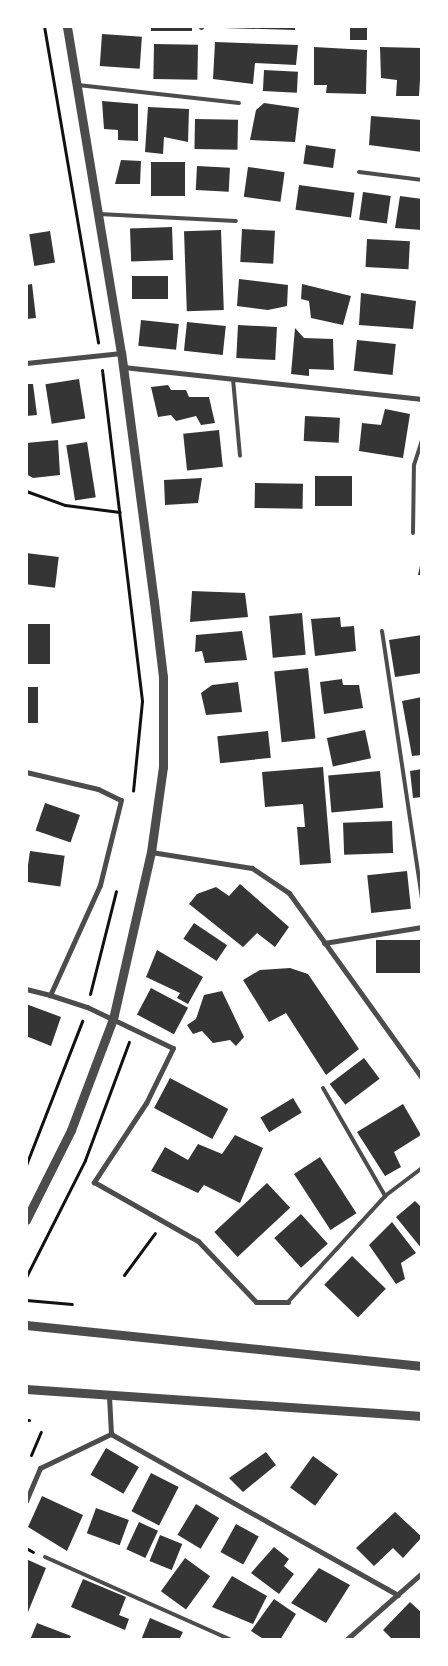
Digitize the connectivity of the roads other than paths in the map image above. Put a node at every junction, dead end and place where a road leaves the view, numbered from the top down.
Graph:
1 (67, 26) edge
2 (77, 84) junction
3 (239, 103) dead end
4 (359, 172) dead end
5 (422, 180) edge
6 (99, 214) junction
7 (236, 221) dead end
8 (122, 353) junction
9 (26, 363) edge
10 (124, 367) junction
11 (233, 379) junction
12 (422, 399) edge
13 (422, 441) edge
14 (240, 456) dead end
15 (414, 533) dead end
16 (382, 631) dead end
17 (26, 772) edge
18 (151, 852) junction
19 (422, 900) edge
20 (422, 927) edge
21 (324, 943) junction
22 (26, 989) edge
23 (50, 995) junction
24 (113, 1019) junction
25 (422, 1078) edge
26 (323, 1088) dead end
27 (422, 1168) edge
28 (385, 1196) junction
29 (26, 1220) edge
30 (288, 1302) joint
31 (26, 1326) edge
32 (422, 1366) edge
33 (26, 1389) edge
34 (109, 1397) junction
35 (422, 1416) edge
36 (111, 1434) junction
37 (26, 1501) edge
38 (45, 1557) dead end
39 (422, 1573) edge
40 (398, 1594) junction
41 (231, 1640) edge
42 (346, 1640) edge

1 - 2 street
2 - 3 lane
2 - 6 street
4 - 5 lane
6 - 7 lane
6 - 8 street
8 - 9 street
8 - 10 street
10 - 11 street
10 - 18 street
11 - 12 street
11 - 14 lane
13 - 15 lane
16 - 19 lane
17 - 23 street
18 - 21 street
18 - 24 street
20 - 21 street
21 - 25 street
22 - 23 street
23 - 24 street
24 - 29 street
24 - 30 street
26 - 28 lane
27 - 28 lane
28 - 30 lane
31 - 32 street
33 - 34 street
34 - 35 street
34 - 36 street
36 - 37 street
36 - 40 street
38 - 41 lane
39 - 40 street
40 - 42 street

